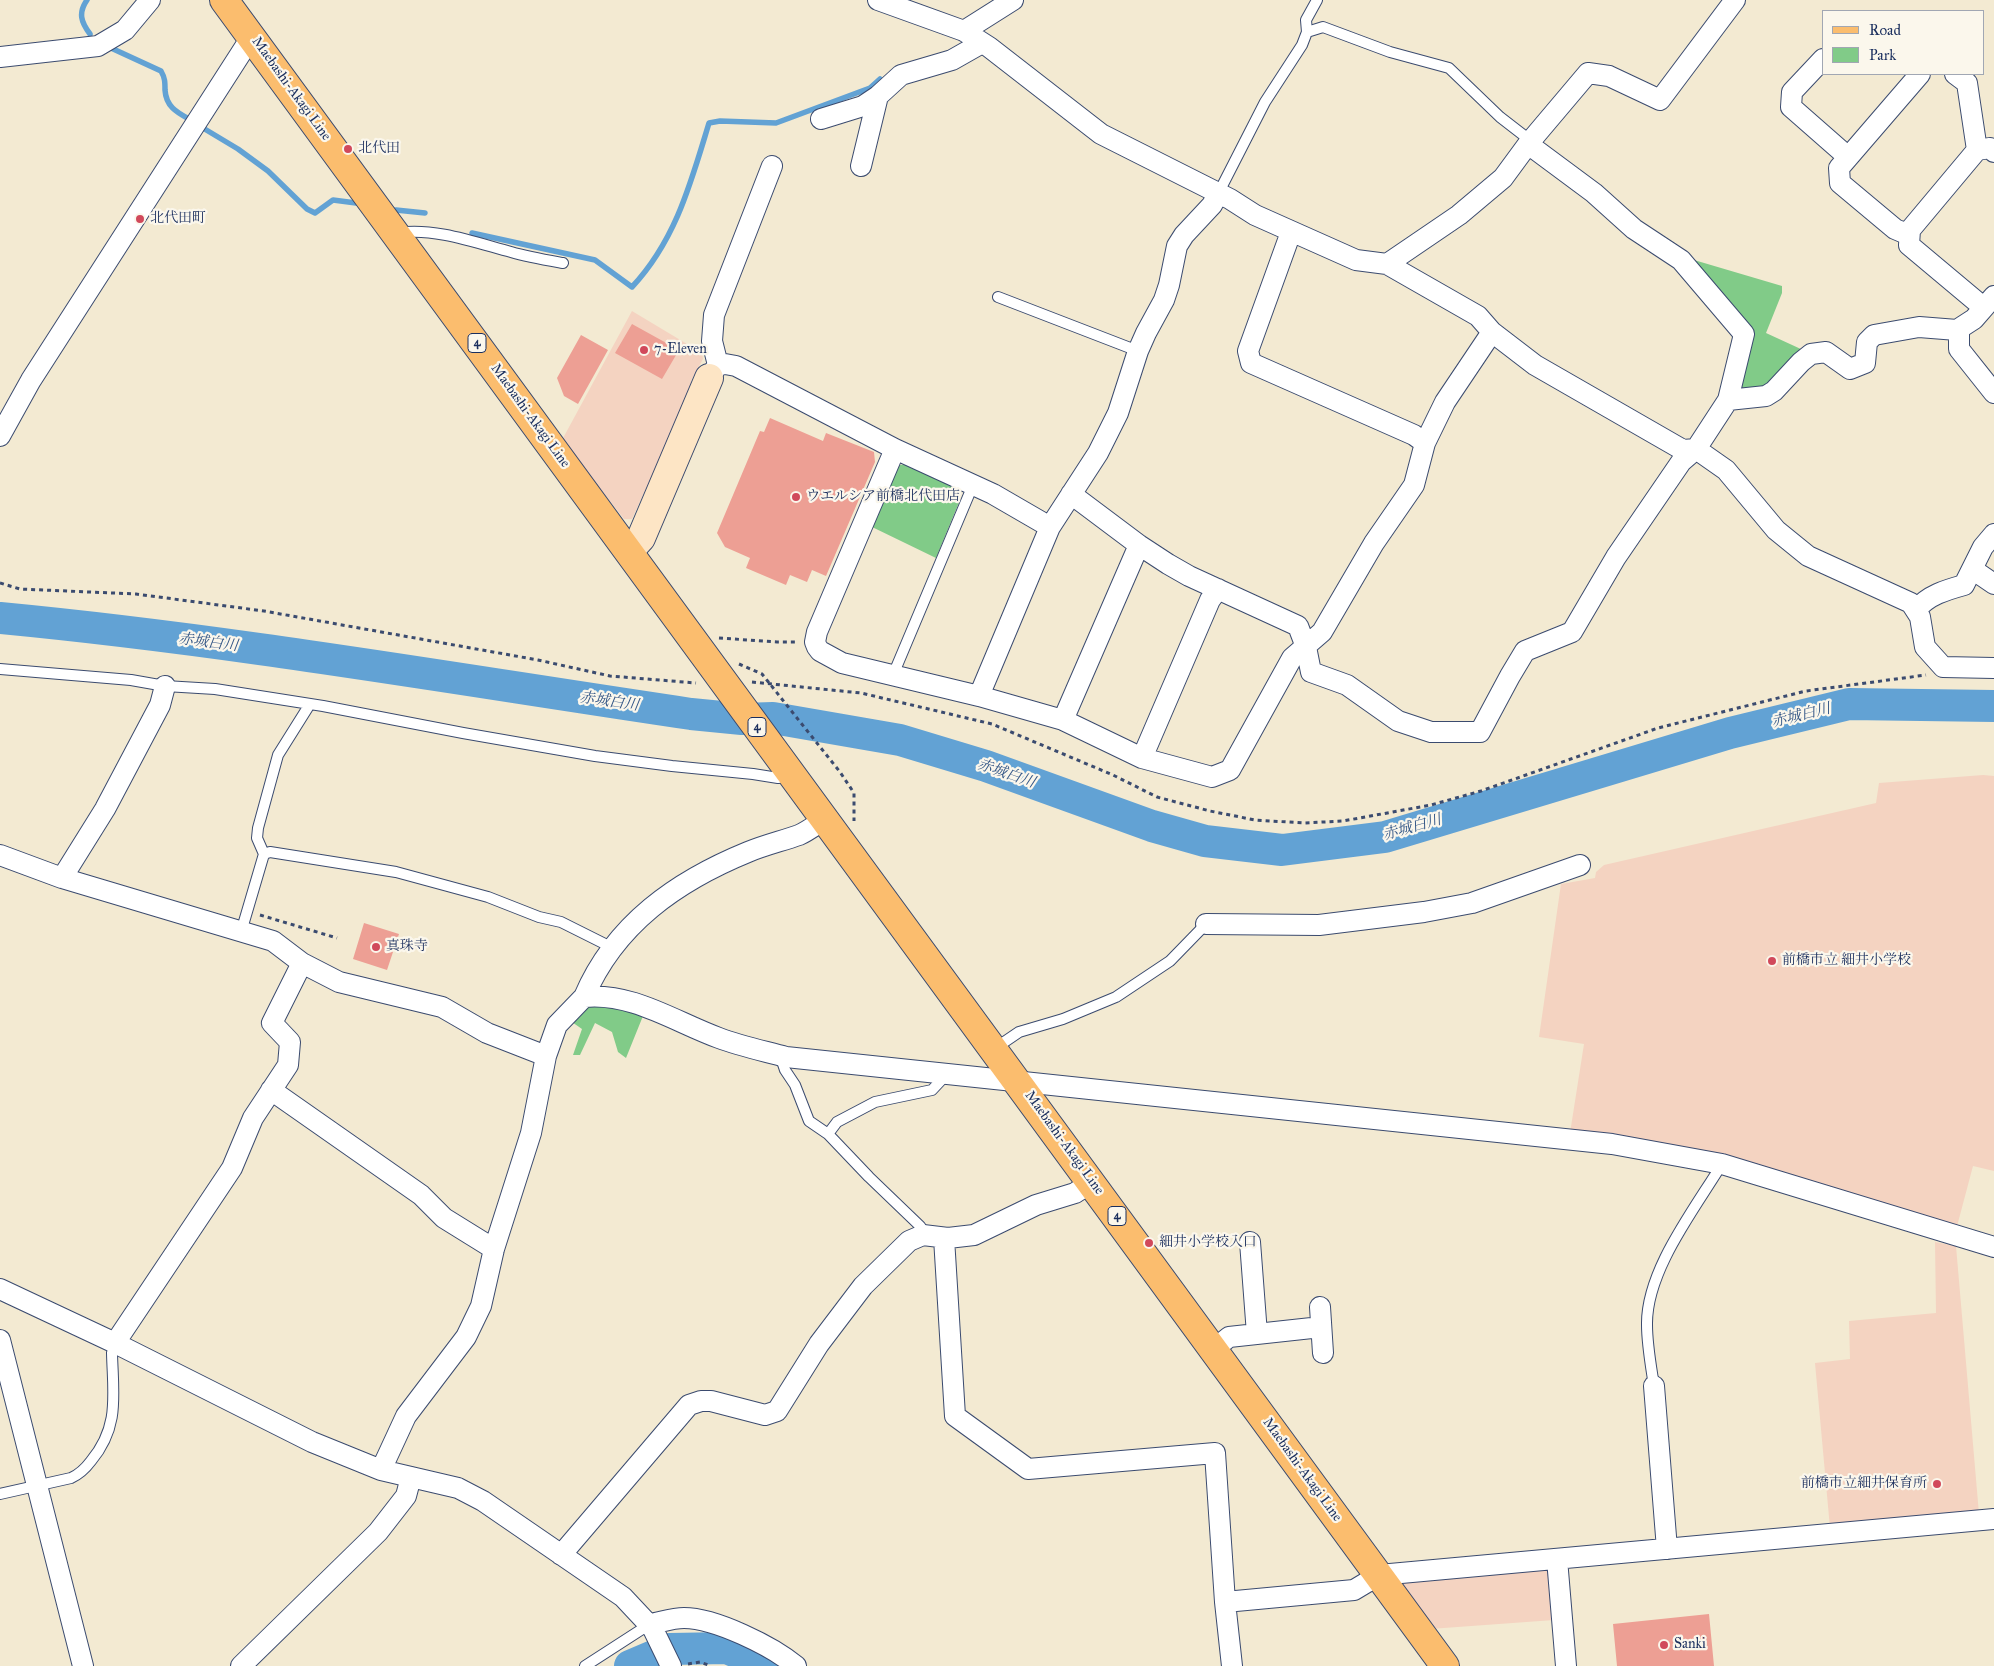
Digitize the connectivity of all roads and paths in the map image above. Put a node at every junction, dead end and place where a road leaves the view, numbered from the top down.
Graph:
1 (150, 0) edge
2 (224, 0) edge
3 (878, 0) edge
4 (1013, 0) edge
5 (1317, 0) edge
6 (1735, 0) edge
7 (964, 31) junction
8 (1307, 32) junction
9 (252, 36) junction
10 (982, 43) junction
11 (0, 57) edge
12 (1822, 60) edge
13 (1919, 75) edge
14 (1956, 75) edge
15 (878, 96) junction
16 (821, 119) dead end
17 (1530, 143) junction
18 (1986, 151) edge
19 (1848, 157) junction
20 (772, 166) dead end
21 (861, 166) dead end
22 (1218, 194) junction
23 (1291, 232) junction
24 (396, 233) junction
25 (1909, 236) junction
26 (563, 263) dead end
27 (1387, 264) junction
28 (998, 297) dead end
29 (1989, 302) edge
30 (1959, 329) junction
31 (1492, 332) junction
32 (1138, 351) junction
33 (713, 372) junction
34 (1994, 393) edge
35 (1728, 400) junction
36 (0, 436) edge
37 (1425, 443) junction
38 (895, 448) junction
39 (1696, 449) junction
40 (973, 485) junction
41 (1072, 494) junction
42 (1050, 527) junction
43 (1994, 534) edge
44 (1139, 545) junction
45 (629, 551) junction
46 (1972, 569) junction
47 (0, 583) edge
48 (1994, 584) edge
49 (1218, 589) junction
50 (1916, 610) junction
51 (712, 637) dead end
52 (815, 642) junction
53 (1306, 647) junction
54 (1943, 667) junction
55 (1994, 668) edge
56 (0, 669) edge
57 (893, 675) junction
58 (730, 677) junction
59 (771, 684) junction
60 (165, 686) junction
61 (979, 696) junction
62 (310, 704) junction
63 (1062, 720) junction
64 (1142, 758) junction
65 (789, 771) junction
66 (825, 819) junction
67 (854, 829) dead end
68 (264, 854) junction
69 (0, 855) edge
70 (1580, 865) dead end
71 (62, 878) junction
72 (247, 911) junction
73 (1206, 924) joint
74 (241, 932) junction
75 (336, 938) dead end
76 (611, 947) junction
77 (302, 963) junction
78 (584, 997) junction
79 (994, 1049) junction
80 (780, 1055) junction
81 (546, 1056) junction
82 (947, 1073) junction
83 (1018, 1080) junction
84 (271, 1090) junction
85 (828, 1134) junction
86 (1722, 1164) junction
87 (1092, 1182) junction
88 (935, 1236) junction
89 (1250, 1242) dead end
90 (1994, 1246) edge
91 (494, 1249) junction
92 (0, 1288) edge
93 (1320, 1307) dead end
94 (1322, 1327) junction
95 (1257, 1334) junction
96 (0, 1340) edge
97 (115, 1343) junction
98 (1214, 1349) junction
99 (1323, 1353) dead end
100 (1654, 1386) joint
101 (381, 1470) junction
102 (411, 1477) junction
103 (36, 1487) junction
104 (0, 1494) edge
105 (1994, 1519) edge
106 (1666, 1549) junction
107 (561, 1555) junction
108 (1558, 1559) junction
109 (1379, 1575) junction
110 (1226, 1602) junction
111 (652, 1626) junction
112 (675, 1664) edge
113 (83, 1666) edge
114 (241, 1666) edge
115 (585, 1666) edge
116 (711, 1666) edge
117 (796, 1666) edge
118 (1232, 1666) edge
119 (1445, 1666) edge
120 (1566, 1666) edge

1 - 11 street
2 - 9 main road, Maebashi-Akagi Line / 4
3 - 7 street
4 - 7 street
5 - 8 lane
6 - 17 street
7 - 10 street
8 - 17 lane
8 - 22 lane
9 - 24 main road, Maebashi-Akagi Line / 4
9 - 36 street
10 - 15 street
10 - 22 street
12 - 19 street
13 - 19 street
14 - 18 street
15 - 16 street
15 - 21 street
17 - 27 street
17 - 35 street
18 - 25 street
19 - 25 street
20 - 33 street
22 - 23 street
22 - 32 street
23 - 27 street
23 - 37 street
24 - 26 lane
24 - 45 main road, Maebashi-Akagi Line / 4
25 - 29 street
27 - 31 street
28 - 32 lane
29 - 30 street
30 - 34 street
30 - 35 street
31 - 37 street
31 - 39 street
32 - 41 street
33 - 38 street
33 - 45 street
35 - 39 street
37 - 53 street
38 - 40 street
38 - 52 street
39 - 50 street
39 - 53 street
40 - 42 street
40 - 57 lane
41 - 42 street
41 - 44 street
42 - 61 street
43 - 46 street
44 - 49 street
44 - 63 street
45 - 58 main road, Maebashi-Akagi Line / 4
46 - 48 street
46 - 50 street
47 - 58 path
49 - 53 street
49 - 64 street
50 - 54 street
51 - 52 path
52 - 57 street
53 - 64 street
54 - 55 street
54 - 59 path
56 - 60 lane
57 - 61 street
58 - 59 path
58 - 59 path
58 - 65 main road, 4
59 - 67 path
60 - 62 lane
60 - 71 street
61 - 63 street
62 - 65 lane
62 - 68 lane
63 - 64 street
65 - 66 main road, Maebashi-Akagi Line / 4
66 - 76 street
66 - 79 main road, Maebashi-Akagi Line / 4
68 - 72 lane
68 - 76 lane
69 - 71 street
70 - 73 street
71 - 74 street
72 - 74 lane
72 - 75 path
73 - 79 lane
74 - 77 street
76 - 78 street
77 - 81 street
77 - 84 street
78 - 80 street
78 - 81 street
79 - 83 main road, Maebashi-Akagi Line / 4
80 - 82 street
80 - 85 lane
81 - 91 street
82 - 83 street
82 - 85 lane
83 - 86 street
83 - 87 main road, Maebashi-Akagi Line / 4
84 - 91 street
84 - 97 street
85 - 88 lane
86 - 90 street
86 - 100 lane
87 - 88 street
87 - 98 main road, Maebashi-Akagi Line / 4
88 - 107 street
88 - 110 street
89 - 95 street
91 - 101 street
92 - 97 street
93 - 94 street
94 - 95 street
94 - 99 street
95 - 98 street
96 - 103 street
97 - 101 street
97 - 103 lane
98 - 109 main road, Maebashi-Akagi Line / 4
100 - 106 street
101 - 102 street
102 - 107 street
102 - 114 street
103 - 104 lane
103 - 113 street
105 - 106 street
106 - 108 street
107 - 111 street
108 - 109 street
108 - 120 street
109 - 110 street
109 - 119 main road, Maebashi-Akagi Line / 4
110 - 118 street
111 - 112 street
111 - 115 lane
111 - 117 street
112 - 116 path

